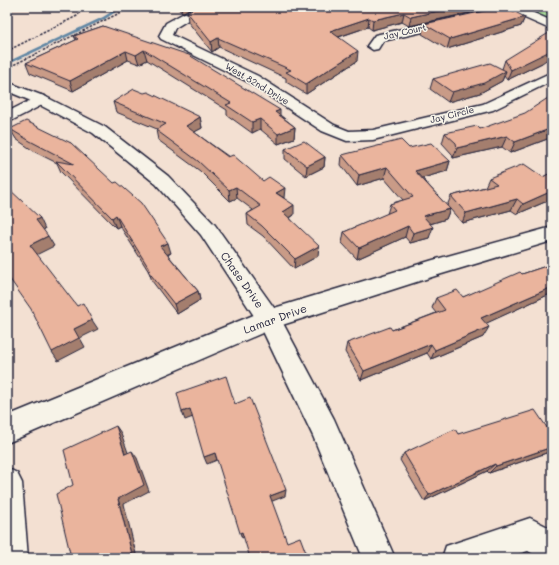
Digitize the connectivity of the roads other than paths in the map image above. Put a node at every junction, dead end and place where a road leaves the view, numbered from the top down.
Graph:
1 (203, 7) edge
2 (512, 7) edge
3 (552, 26) edge
4 (373, 46) dead end
5 (552, 76) edge
6 (7, 86) edge
7 (41, 100) junction
8 (7, 118) edge
9 (347, 136) joint
10 (552, 234) edge
11 (269, 319) junction
12 (7, 430) edge
13 (7, 483) edge
14 (552, 547) edge
15 (12, 558) edge
16 (380, 558) edge
17 (458, 558) edge

1 - 9 street, West 82nd Drive
2 - 3 street
2 - 4 street, Jay Court
5 - 9 street, Jay Circle
6 - 7 street, Chase Drive
7 - 8 street
7 - 11 street, Chase Drive
10 - 11 street, Lamar Drive
11 - 12 street, Lamar Drive
11 - 16 street, Chase Drive
13 - 15 street
14 - 17 street

